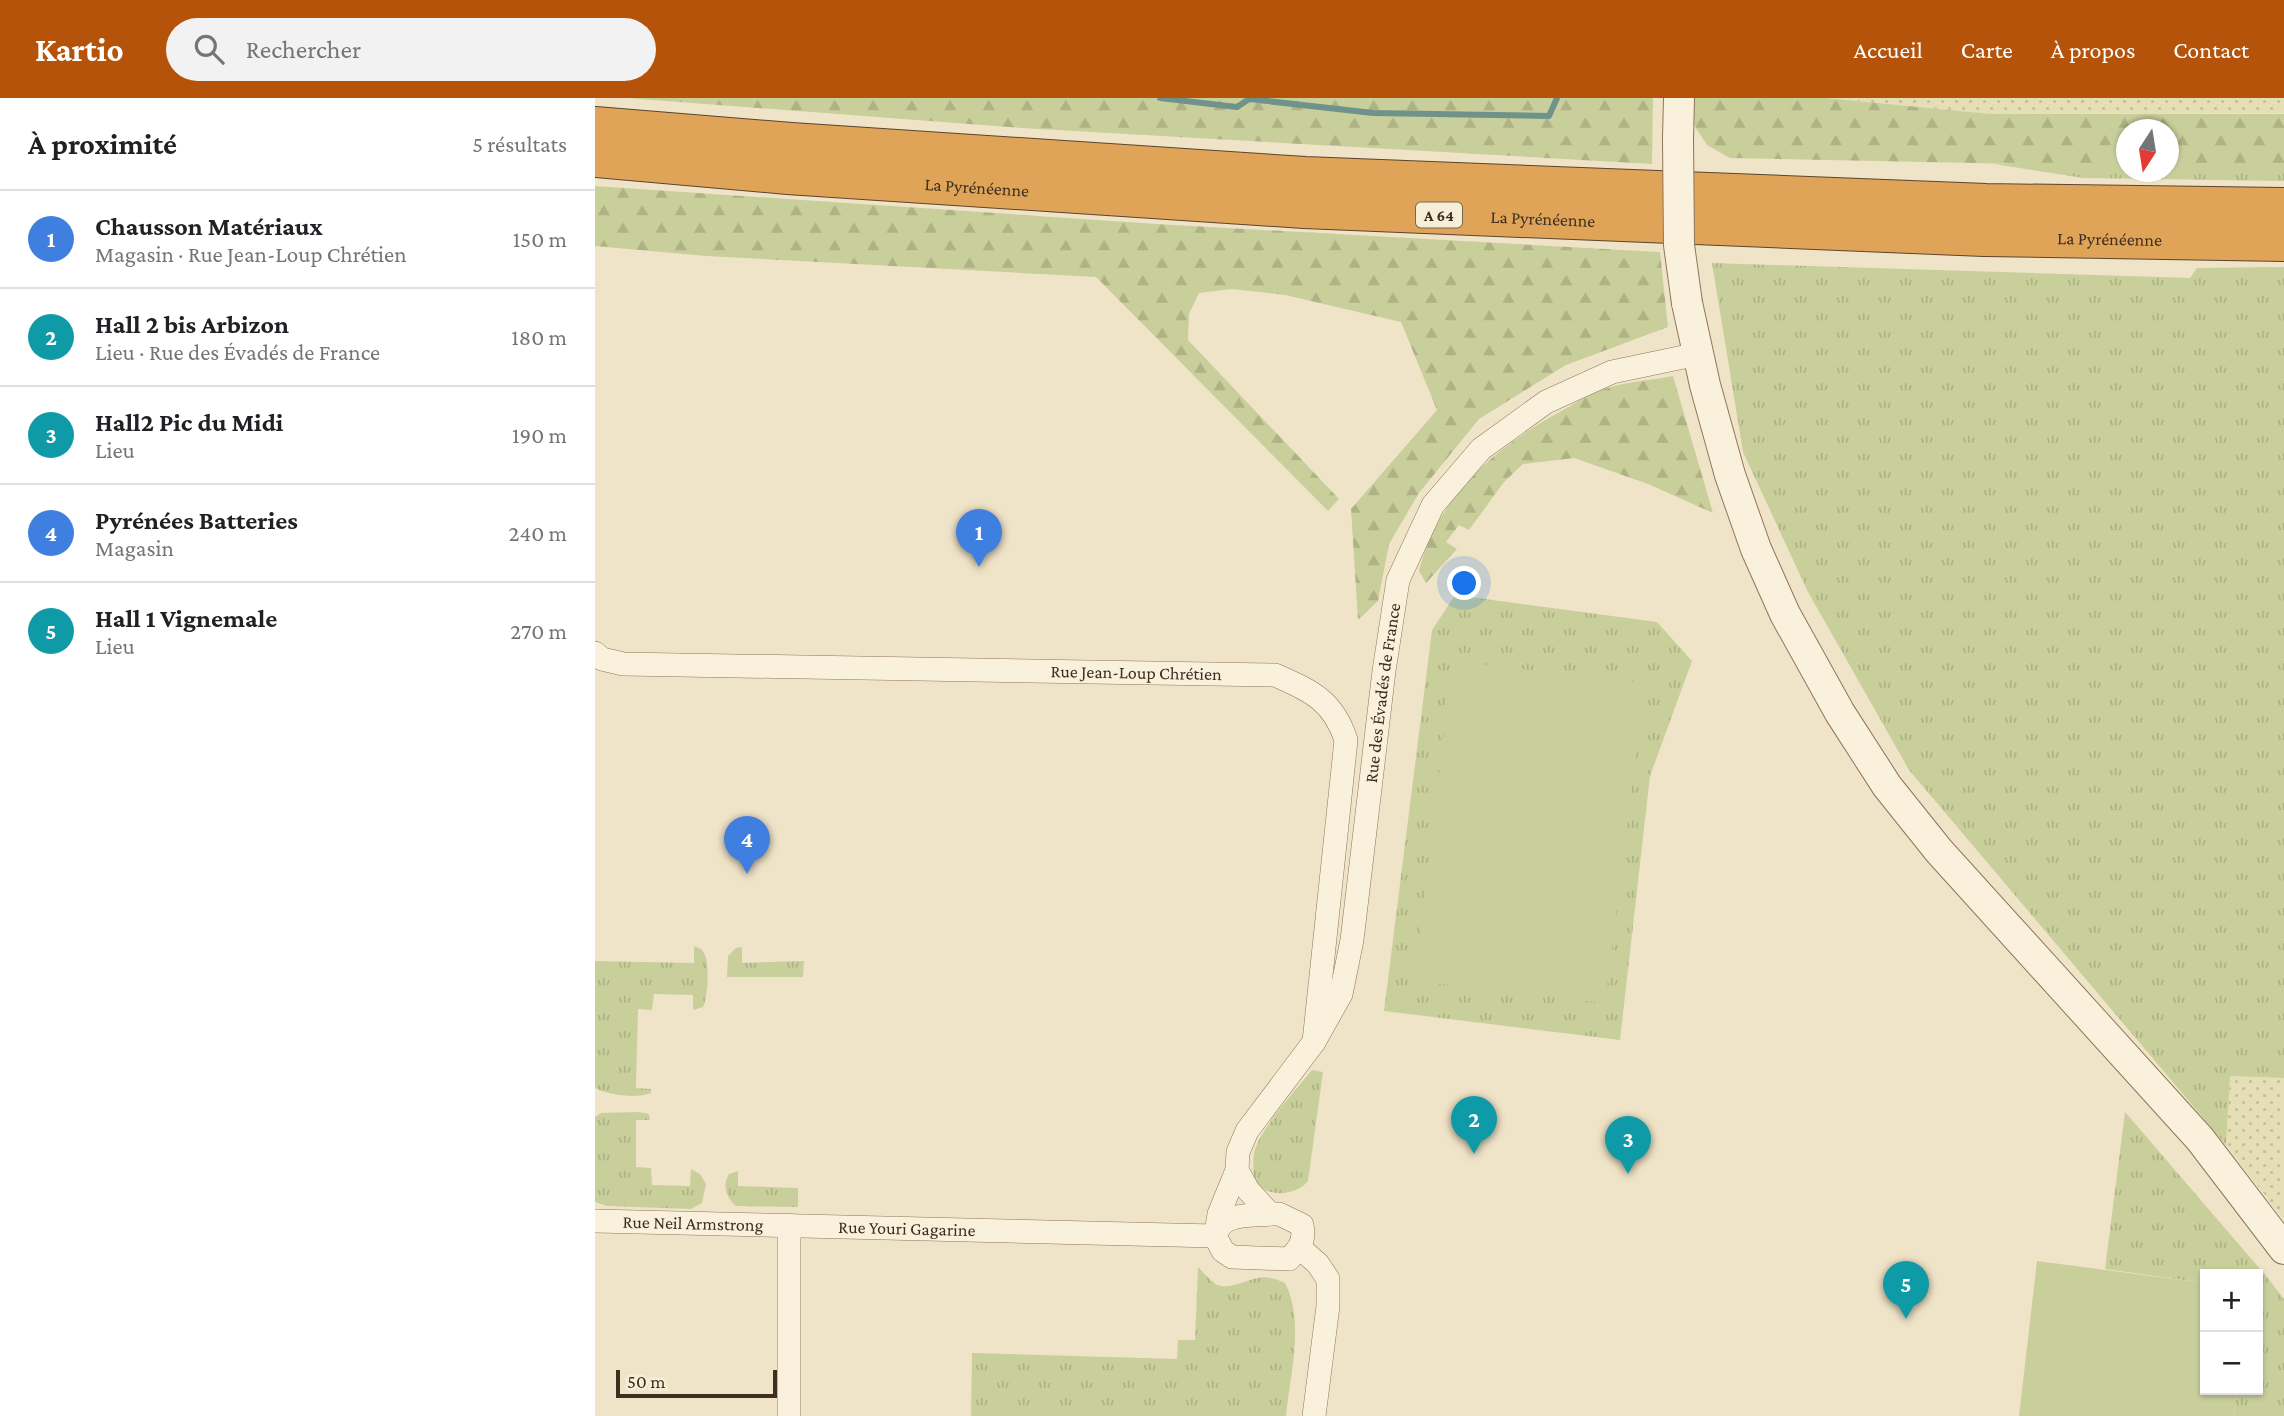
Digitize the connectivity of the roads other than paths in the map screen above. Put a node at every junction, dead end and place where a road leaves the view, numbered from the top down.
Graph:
1 (1679, 98) edge
2 (595, 126) edge
3 (595, 158) edge
4 (2284, 207) edge
5 (2284, 242) edge
6 (1698, 354) junction
7 (595, 653) edge
8 (1314, 1042) junction
9 (1237, 1170) junction
10 (1271, 1214) junction
11 (595, 1221) edge
12 (789, 1224) junction
13 (1216, 1231) junction
14 (1300, 1248) junction
15 (2284, 1249) edge
16 (789, 1416) edge
17 (1314, 1416) edge

1 - 6 street, bridge
2 - 4 highway, La Pyrénéenne / A 64
3 - 5 highway, La Pyrénéenne / A 64
6 - 8 street, Rue des Évadés de France
6 - 15 street
7 - 8 street, Rue Jean-Loup Chrétien
8 - 9 street, Rue des Évadés de France
9 - 10 street
9 - 13 street, Rue des Évadés de France
10 - 13 street
10 - 14 street
11 - 12 street, Rue Neil Armstrong
12 - 13 street, Rue Youri Gagarine
12 - 16 street
13 - 14 street
14 - 17 street

